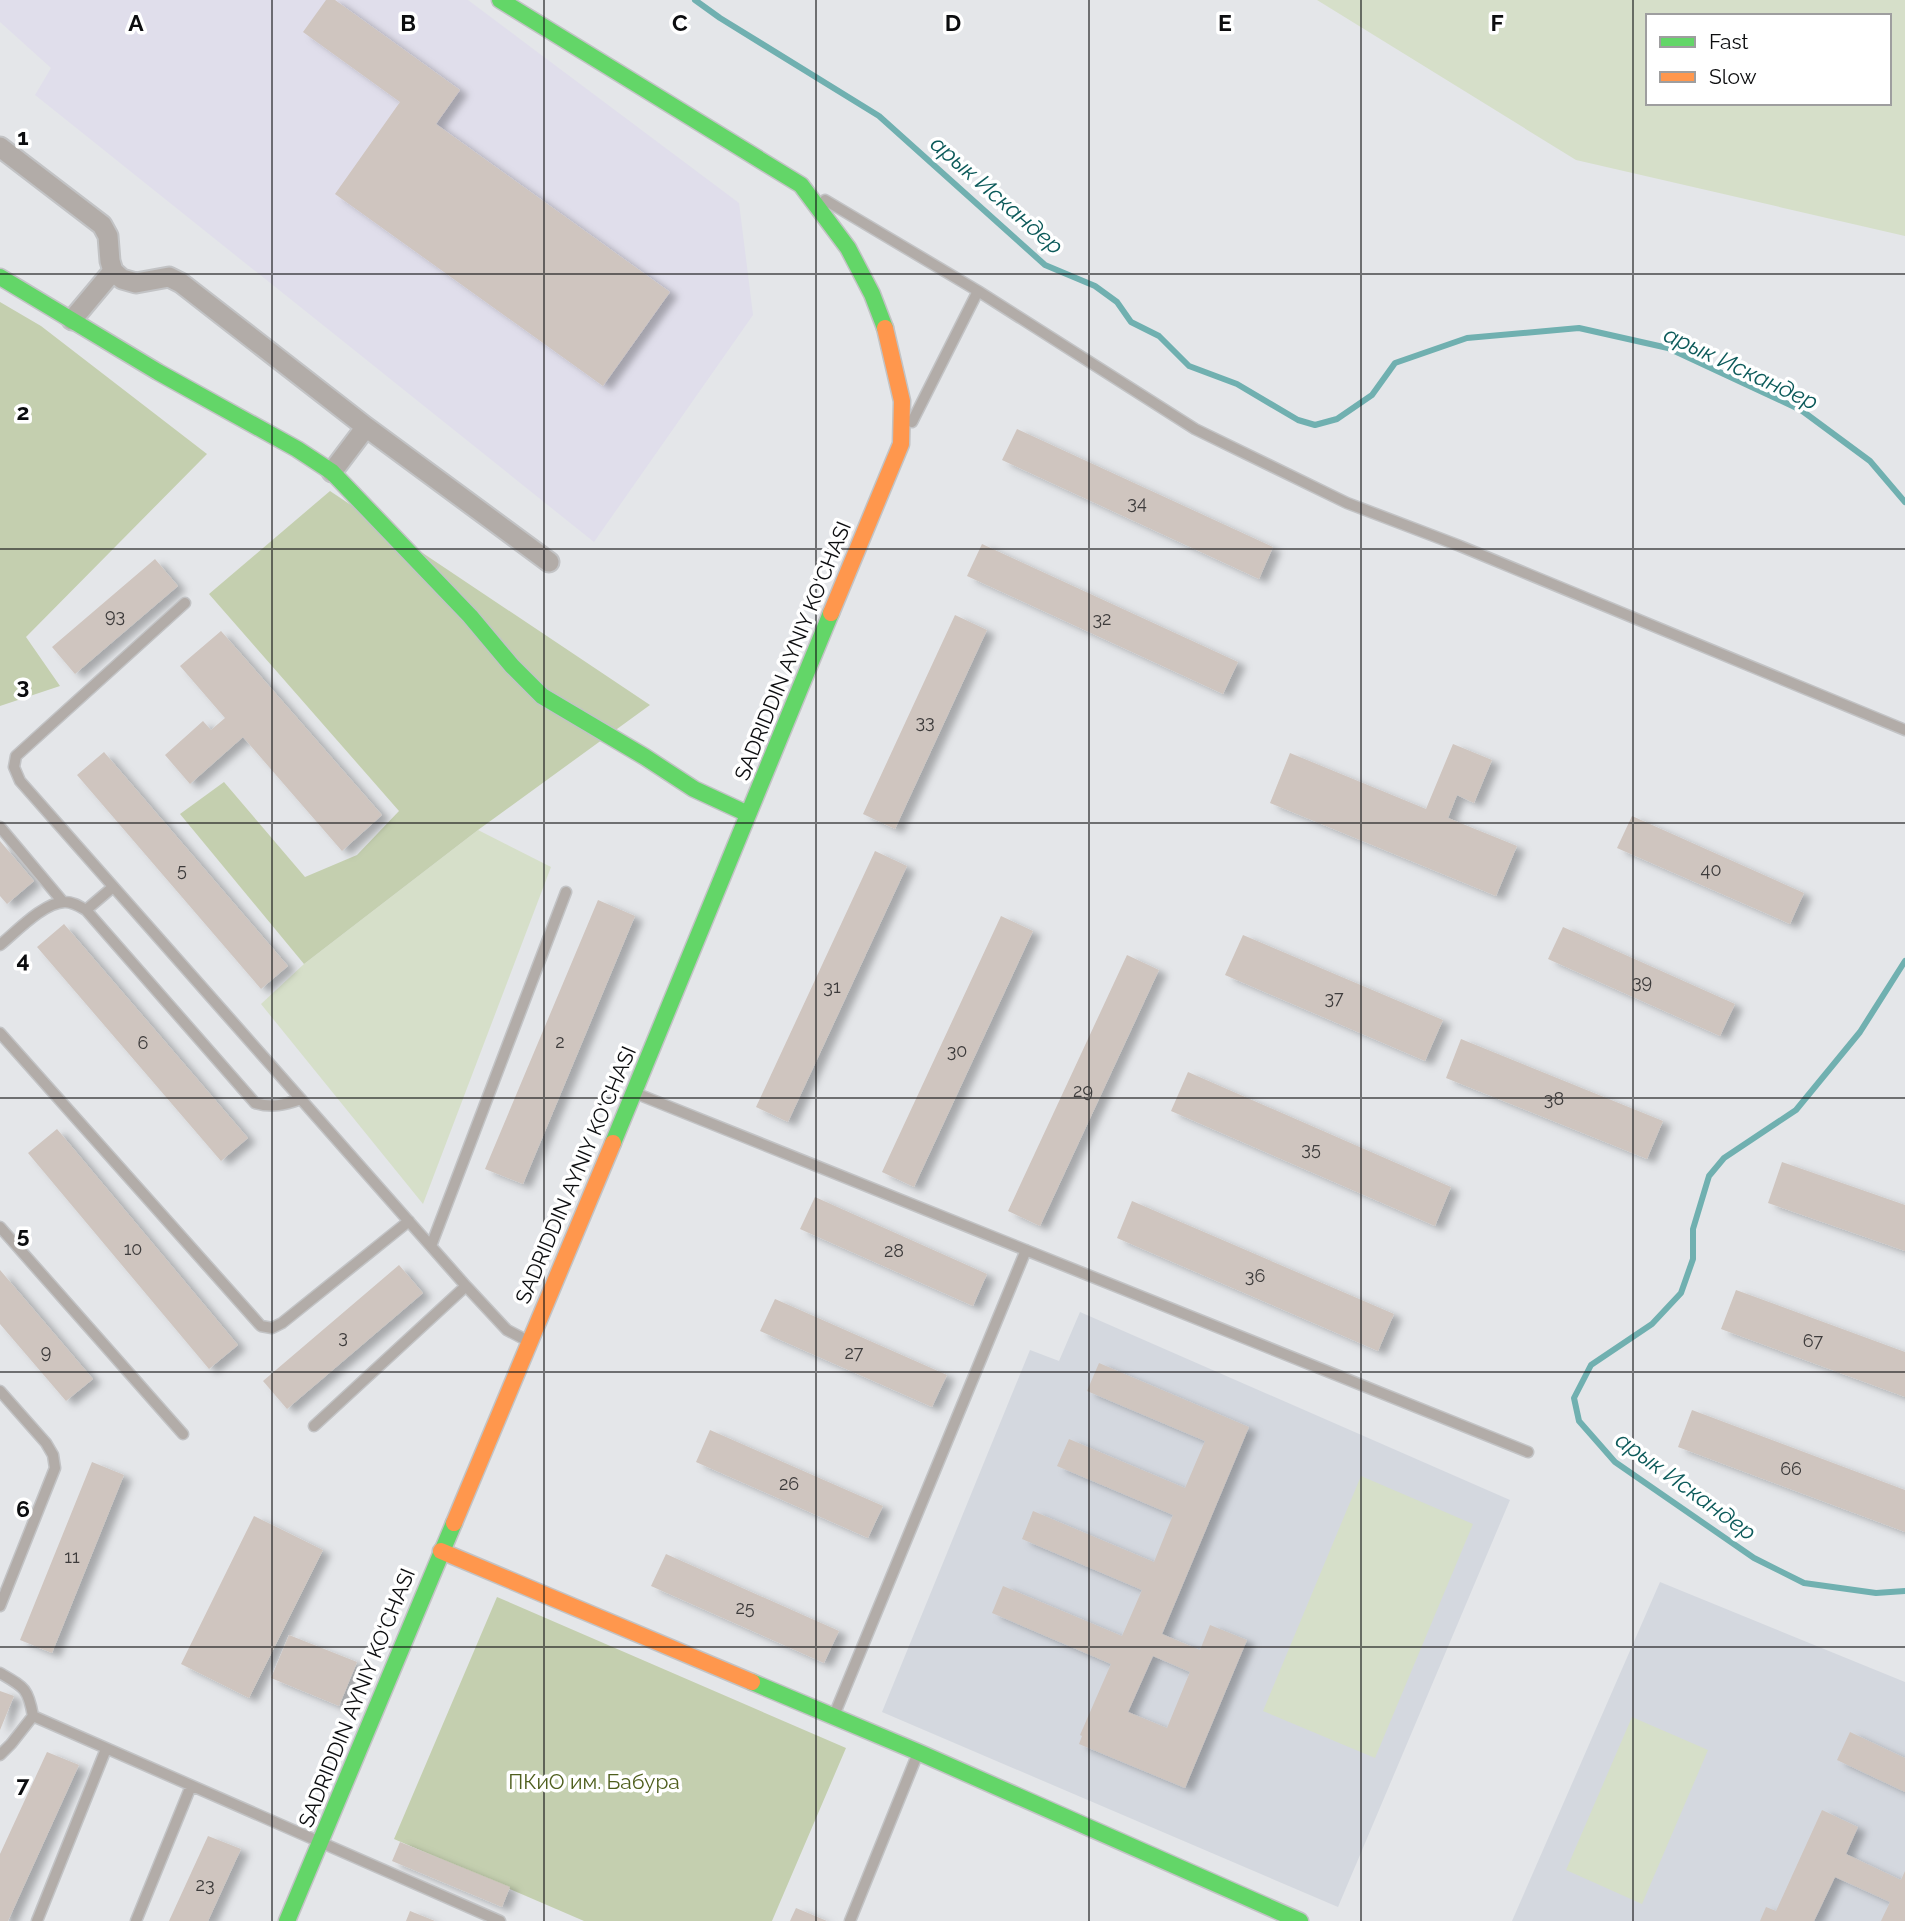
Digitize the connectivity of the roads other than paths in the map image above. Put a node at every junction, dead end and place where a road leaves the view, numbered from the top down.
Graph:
1 (500, 0) edge
2 (0, 147) edge
3 (801, 185) junction
4 (113, 271) junction
5 (0, 277) edge
6 (978, 291) junction
7 (72, 320) junction
8 (366, 427) junction
9 (901, 444) junction
10 (332, 472) junction
11 (549, 562) dead end
12 (185, 603) dead end
13 (1905, 730) edge
14 (748, 814) junction
15 (0, 827) edge
16 (113, 887) junction
17 (566, 892) dead end
18 (64, 902) junction
19 (86, 910) junction
20 (0, 945) edge
21 (0, 1032) edge
22 (634, 1092) junction
23 (300, 1099) junction
24 (409, 1221) junction
25 (0, 1227) edge
26 (431, 1247) junction
27 (1026, 1250) junction
28 (467, 1286) junction
29 (529, 1341) junction
30 (0, 1391) edge
31 (314, 1426) dead end
32 (183, 1434) dead end
33 (1528, 1452) dead end
34 (441, 1551) junction
35 (0, 1606) edge
36 (0, 1673) edge
37 (33, 1716) junction
38 (833, 1717) junction
39 (106, 1749) junction
40 (918, 1752) junction
41 (0, 1755) edge
42 (191, 1786) junction
43 (321, 1843) junction
44 (488, 1919) edge
45 (37, 1921) edge
46 (136, 1921) edge
47 (287, 1921) edge
48 (500, 1921) edge
49 (850, 1921) edge
50 (1300, 1921) edge

1 - 3 street, SADRIDDIN AYNIY KO‘CHASI
2 - 4 street
3 - 6 lane
3 - 9 street, SADRIDDIN AYNIY KO‘CHASI
4 - 7 street
4 - 8 street
5 - 7 street
6 - 9 lane
6 - 13 lane
7 - 10 street
8 - 10 street
8 - 11 street
9 - 14 street, SADRIDDIN AYNIY KO‘CHASI
10 - 14 street
12 - 16 lane
14 - 22 street, SADRIDDIN AYNIY KO‘CHASI
15 - 18 lane
16 - 19 lane
16 - 23 lane
17 - 26 lane
18 - 19 lane
18 - 20 lane
19 - 23 lane
21 - 24 lane
22 - 27 lane
22 - 29 street, SADRIDDIN AYNIY KO‘CHASI
23 - 24 lane
24 - 26 lane
25 - 32 lane
26 - 28 lane
27 - 33 lane
27 - 38 lane
28 - 29 lane
28 - 31 lane
29 - 34 street, SADRIDDIN AYNIY KO‘CHASI
30 - 35 lane
34 - 38 street
34 - 43 street, SADRIDDIN AYNIY KO‘CHASI
36 - 37 lane
37 - 39 lane
37 - 41 lane
38 - 40 street
39 - 42 lane
39 - 45 lane
40 - 49 lane
40 - 50 street
42 - 43 lane
42 - 46 lane
43 - 44 lane
43 - 47 street, SADRIDDIN AYNIY KO‘CHASI
44 - 48 lane

